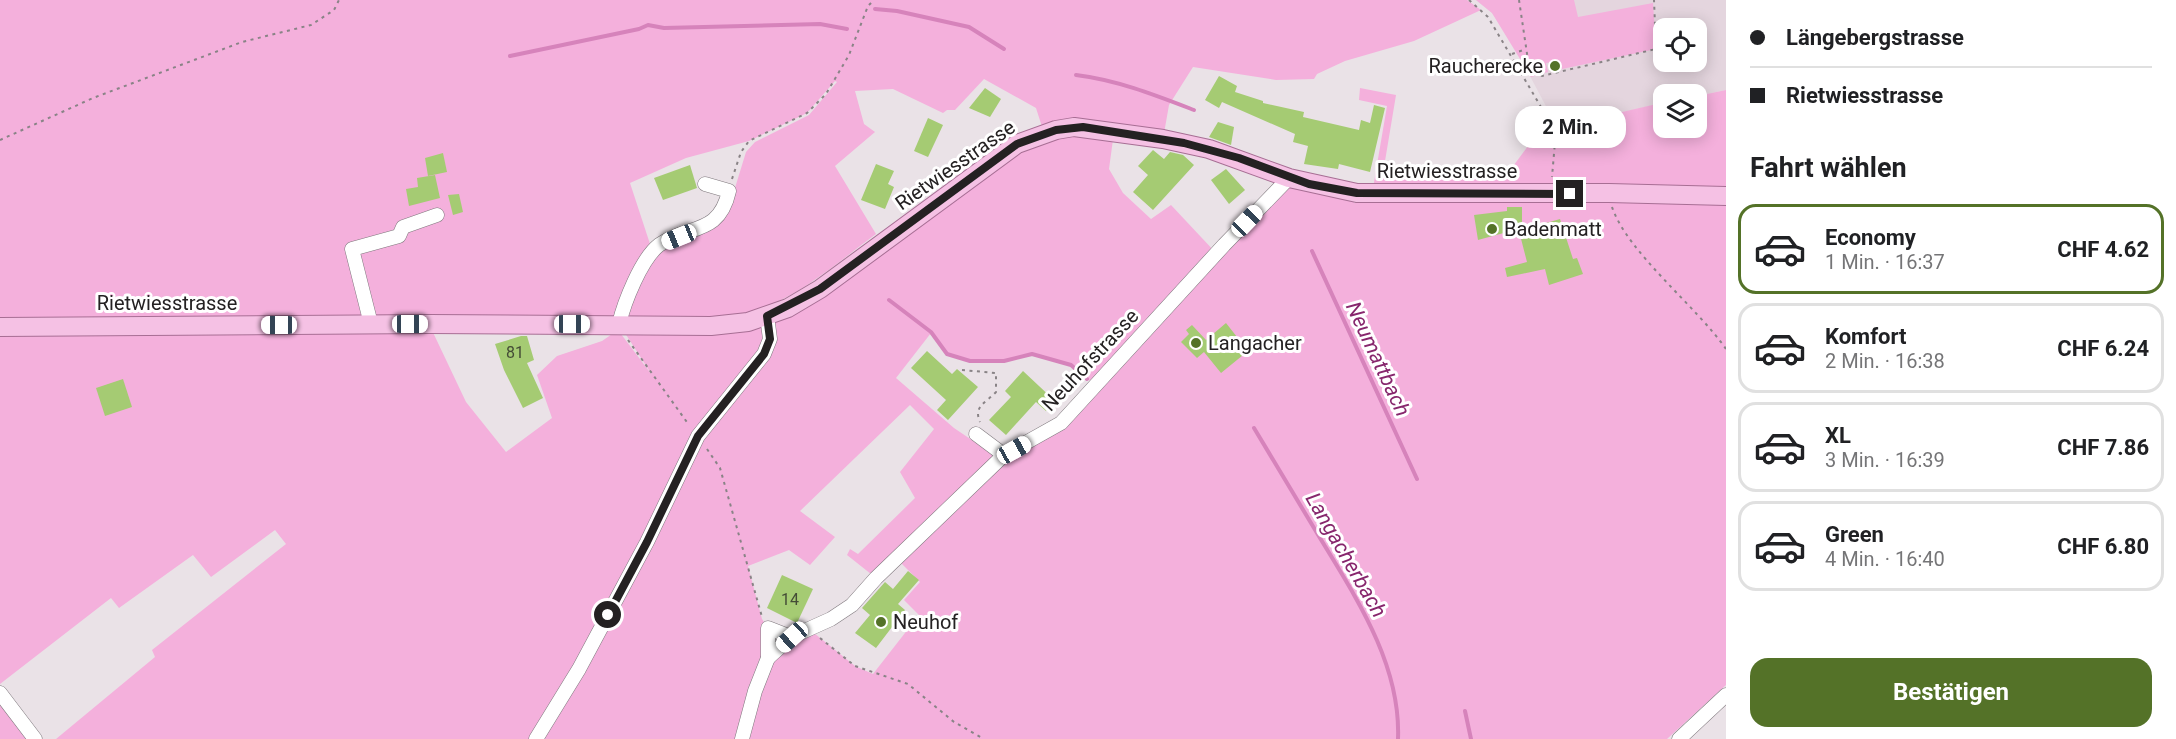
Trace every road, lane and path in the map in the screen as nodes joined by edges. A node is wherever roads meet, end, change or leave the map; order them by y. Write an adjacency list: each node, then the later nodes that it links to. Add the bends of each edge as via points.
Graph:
1 (339, 0): 8 (path, via 334,10 311,25 242,42 93,98)
2 (874, 0): 11 (path, via 826,94 807,113 749,141 741,152)
3 (1469, 0): 7 (path, via 1488,17)
4 (1519, 0): 6 (path)
5 (1654, 0): 6 (path, via 1656,49 1542,76 1529,67)
6 (1526, 49): 7 (path)
7 (1512, 54): 13 (path, via 1553,129)
8 (0, 140)
9 (1289, 178): 13 (main road, Rietwiesstrasse, via 1372,194); 16 (main road, Rietwiesstrasse, via 1239,158 1184,143 1083,127 1056,130 1017,144 820,289); 24 (street, Neuhofstrasse, via 1061,423)
10 (705, 184): 11 (street)
11 (729, 191): 18 (street, via 725,208 713,222 653,251 626,300)
12 (1609, 193): 13 (main road, Rietwiesstrasse); 14 (main road, Rietwiesstrasse); 20 (path, via 1614,214 1638,249)
13 (1551, 194)
14 (1726, 196)
15 (438, 214): 17 (street, via 403,227 399,236 352,249)
16 (767, 316): 18 (main road, Rietwiesstrasse, via 711,326); 23 (street, via 770,339 764,354)
17 (371, 324): 18 (main road, Rietwiesstrasse); 19 (main road, Rietwiesstrasse)
18 (619, 324): 23 (path)
19 (0, 327)
20 (1726, 349)
21 (962, 370): 22 (path, via 996,373 996,392 979,405)
22 (980, 431): 24 (street)
23 (698, 436): 25 (path, via 720,468 762,619); 32 (street, via 579,669)
24 (1004, 456): 26 (street, Neuhofstrasse, via 852,604)
25 (768, 628): 27 (street); 28 (street, Neuhofstrasse)
26 (809, 630): 27 (street, Neuhofstrasse); 34 (path, via 855,666 908,684 954,722)
27 (792, 637): 28 (street, Neuhofstrasse)
28 (768, 658): 33 (street, Neuhofstrasse)
29 (0, 693): 31 (street)
30 (1726, 695): 35 (street)
31 (35, 739)
32 (536, 739)
33 (742, 739)
34 (984, 739)
35 (1679, 739)

